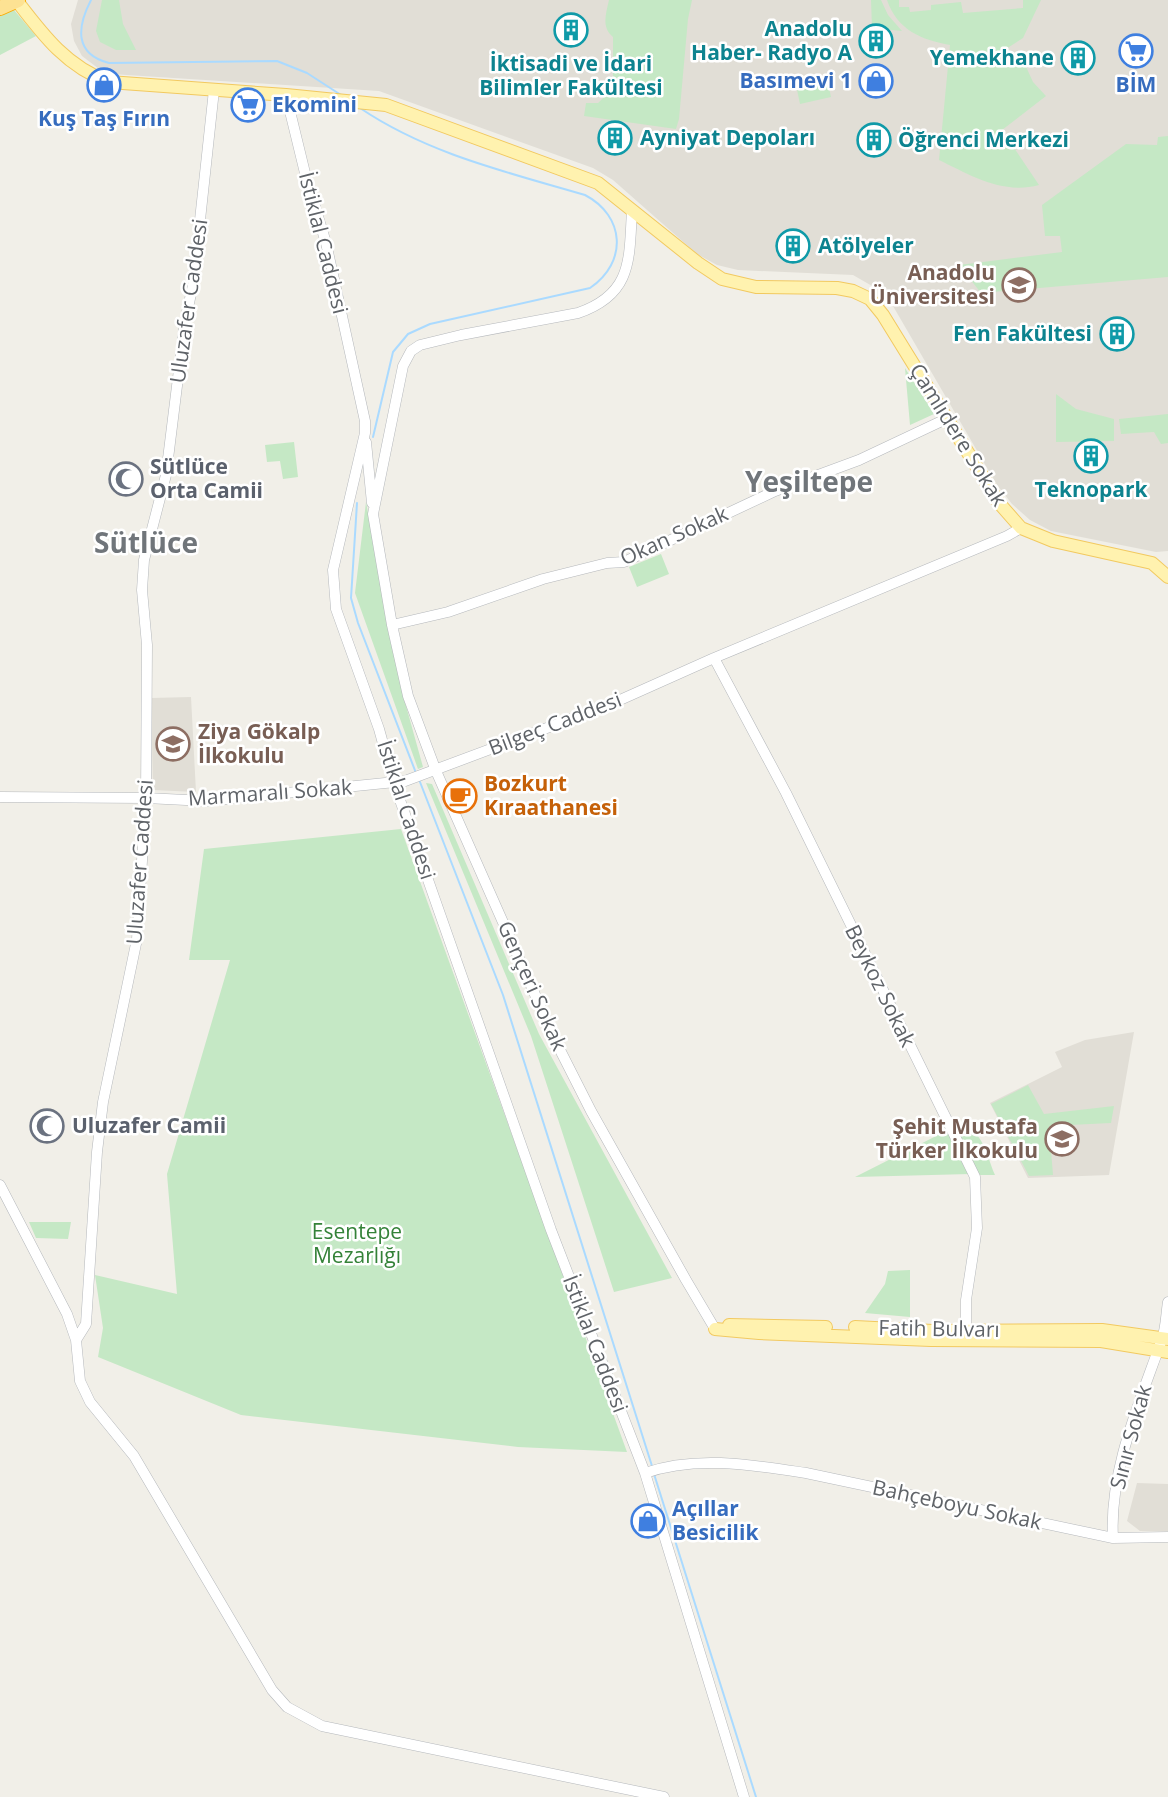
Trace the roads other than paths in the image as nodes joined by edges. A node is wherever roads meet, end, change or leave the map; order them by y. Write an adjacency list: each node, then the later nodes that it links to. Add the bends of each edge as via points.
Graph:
1 (17, 1): 2 (highway); 3 (main road, via 43,35 91,75 109,82)
2 (0, 9)
3 (214, 90): 4 (main road); 17 (street, Uluzafer Caddesi, via 166,475 144,560)
4 (286, 94): 5 (main road, Çamlıdere Sokak, via 381,104 583,176 604,186); 7 (street, İstiklal Caddesi, via 326,243)
5 (632, 210): 6 (main road, Çamlıdere Sokak, via 722,279 756,287 844,289 870,299); 8 (street, via 628,268 610,296 593,308 461,335 411,351 402,366)
6 (946, 419): 9 (main road, Çamlıdere Sokak, via 1003,509); 12 (street, Okan Sokak, via 859,460 765,495 624,562 543,579 448,612)
7 (365, 433): 8 (street, Gençeri Sokak); 15 (street, İstiklal Caddesi, via 332,570 336,609)
8 (373, 514): 12 (street, Gençeri Sokak)
9 (1021, 528): 11 (main road); 13 (street, Bilgeç Caddesi)
10 (1168, 559): 11 (main road)
11 (1162, 570)
12 (392, 625): 14 (street, Gençeri Sokak, via 408,696)
13 (714, 658): 14 (street, Bilgeç Caddesi, via 611,704); 21 (street, Beykoz Sokak, via 786,793 975,1177 977,1228)
14 (436, 771): 15 (street, Bilgeç Caddesi); 20 (street, Gençeri Sokak, via 561,1051)
15 (400, 782): 17 (street, Marmaralı Sokak, via 206,801); 25 (street, İstiklal Caddesi, via 551,1230)
16 (0, 797): 17 (street, Marmaralı Sokak)
17 (146, 797): 23 (street, Uluzafer Caddesi, via 137,939 103,1102 86,1324)
18 (0, 1185): 23 (street, via 56,1290)
19 (1168, 1302): 22 (street, Sınır Sokak)
20 (715, 1329): 21 (main road, Fatih Bulvarı, via 746,1324); 24 (main road, via 931,1340 1101,1341)
21 (966, 1330): 22 (main road, Fatih Bulvarı, via 1102,1330)
22 (1165, 1339): 24 (street, Sınır Sokak)
23 (76, 1340): 28 (street, via 80,1381 90,1402 134,1456 272,1690 287,1707 322,1726)
24 (1162, 1352): 27 (street, Sınır Sokak, via 1134,1418 1120,1471)
25 (647, 1472): 27 (street, Bahçeboyu Sokak, via 678,1464 761,1466); 29 (street, İstiklal Caddesi)
26 (1168, 1536): 27 (street, Bahçeboyu Sokak)
27 (1113, 1538)
28 (664, 1797)
29 (744, 1797)

